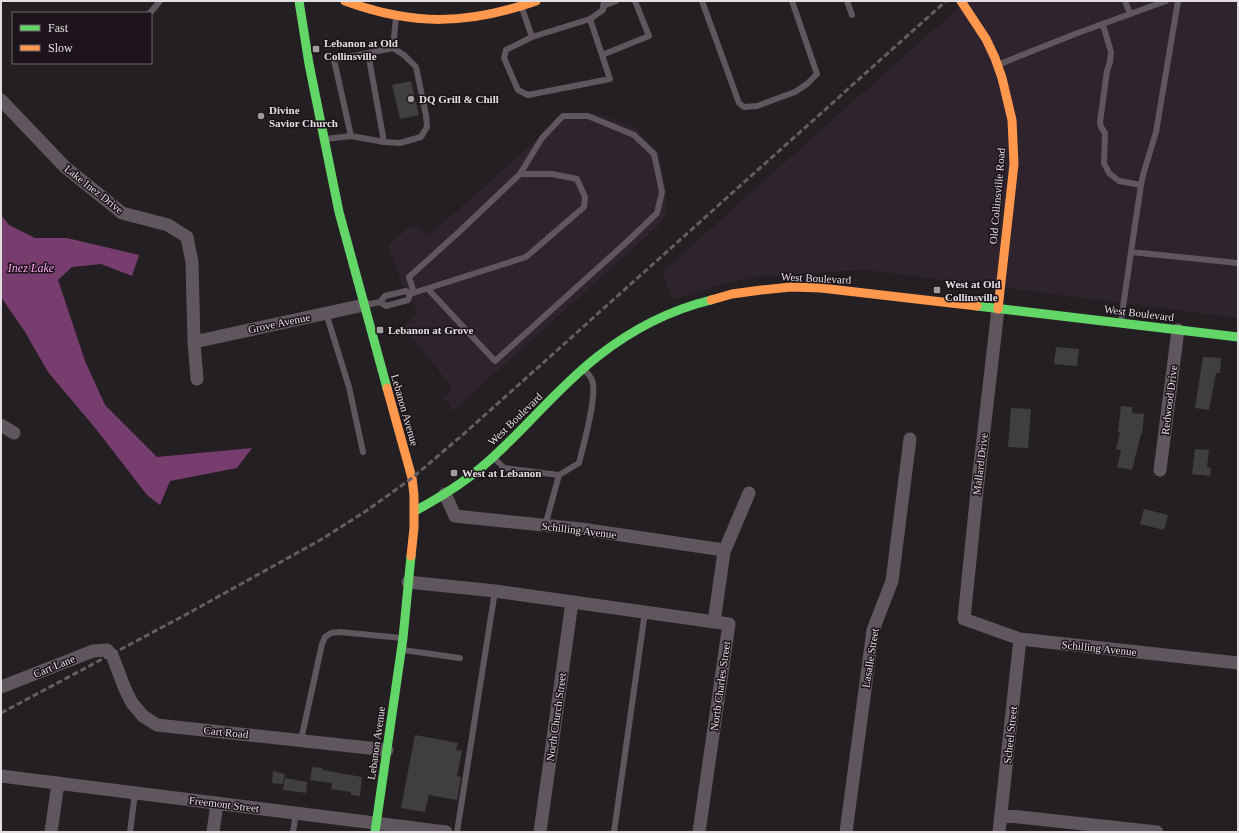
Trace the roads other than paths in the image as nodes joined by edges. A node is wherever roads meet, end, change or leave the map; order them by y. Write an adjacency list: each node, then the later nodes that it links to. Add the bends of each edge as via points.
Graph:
1 (160, 1): 16 (lane)
2 (299, 1): 29 (street, Lebanon Avenue)
3 (345, 1): 19 (street)
4 (536, 1): 15 (street)
5 (616, 1): 14 (lane)
6 (635, 1): 25 (lane, via 649,36)
7 (702, 1): 8 (lane, via 739,103 744,106 757,106 795,92 817,74)
8 (792, 1)
9 (847, 1): 18 (lane)
10 (961, 1): 26 (street, Old Collinsville Road, via 982,32)
11 (1125, 1): 17 (lane)
12 (1166, 1): 17 (lane)
13 (1178, 1): 32 (lane, via 1156,132)
14 (604, 3): 20 (lane, via 603,10)
15 (522, 7): 19 (street, via 472,18 436,20); 22 (lane)
16 (151, 12)
17 (1130, 14): 21 (lane)
18 (852, 15)
19 (396, 16): 23 (lane)
20 (590, 19): 22 (lane); 25 (lane)
21 (1103, 24): 26 (lane); 32 (lane, via 1111,52 1100,122 1105,133 1104,163 1109,173 1119,181)
22 (532, 37): 25 (lane, via 506,50 504,58 518,90 528,95 610,80)
23 (393, 48): 24 (lane); 30 (lane, via 416,67 427,127 421,137 400,143)
24 (368, 53): 28 (lane, via 334,60); 30 (lane)
25 (602, 55)
26 (998, 65): 39 (street, Old Collinsville Road, via 1010,106 1014,144)
27 (1, 100): 44 (street, Lake Inez Drive, via 65,167 122,213 168,225 187,237 192,262)
28 (351, 136): 29 (lane); 30 (lane)
29 (324, 139): 38 (street, Lebanon Avenue)
30 (384, 142)
31 (520, 174): 35 (lane, via 552,174 577,179 585,197 584,207 526,257); 35 (lane, via 542,138 563,116 588,116 634,135 654,154 662,192 657,213 495,361); 36 (lane, via 409,277)
32 (1141, 185): 33 (lane)
33 (1130, 252): 34 (lane); 41 (lane)
34 (1238, 263)
35 (428, 289): 36 (lane)
36 (412, 293): 37 (lane, via 406,291 385,296); 37 (lane, via 408,300 386,306)
37 (380, 302): 38 (lane)
38 (364, 305): 40 (street, Grove Avenue); 56 (street, Lebanon Avenue, via 412,478)
39 (998, 309): 41 (street, West Boulevard); 45 (street, West Boulevard, via 816,288 746,292 704,301 661,318 622,340); 63 (street, Mallard Drive, via 976,491)
40 (326, 313): 44 (street, Grove Avenue); 50 (lane, via 349,387)
41 (1121, 323): 42 (street, West Boulevard)
42 (1178, 330): 43 (street, West Boulevard); 52 (street, Redwood Drive)
43 (1238, 336)
44 (194, 342): 46 (street, Lake Inez Drive)
45 (584, 369): 51 (street, West Boulevard); 53 (lane, via 593,381 594,391 589,424 579,463)
46 (197, 379)
47 (1, 425): 48 (street)
48 (14, 433)
49 (910, 439): 90 (street, Lasalle Street, via 892,581 873,630)
50 (362, 452)
51 (493, 458): 53 (lane, via 504,468); 55 (street, West Boulevard)
52 (1160, 470)
53 (559, 475): 57 (lane)
54 (748, 493): 58 (street)
55 (445, 494): 56 (street, West Boulevard); 57 (street, Schilling Avenue, via 455,516)
56 (415, 511): 59 (street, Lebanon Avenue)
57 (545, 526): 58 (street, Schilling Avenue, via 581,529)
58 (724, 552): 64 (street)
59 (408, 582): 60 (street); 65 (street, Lebanon Avenue)
60 (495, 590): 61 (street); 86 (lane)
61 (572, 602): 62 (street); 87 (street, North Church Street)
62 (645, 612): 64 (street); 88 (lane)
63 (964, 619): 66 (street, Schilling Avenue)
64 (714, 622): 89 (street, North Charles Street, via 729,624)
65 (403, 638): 68 (street, Lebanon Avenue); 72 (lane, via 340,632 325,637)
66 (1020, 639): 70 (street, Schilling Avenue); 79 (street, Scheel Street)
67 (107, 650): 71 (street, Cart Lane, via 93,650); 72 (street, Cart Road, via 112,655 132,703 143,716 157,725)
68 (402, 650): 69 (lane); 73 (street, Lebanon Avenue)
69 (460, 658)
70 (1238, 663)
71 (1, 688)
72 (301, 740): 73 (street, Cart Road)
73 (387, 750): 80 (street, Lebanon Avenue)
74 (1, 776): 75 (street, Freemont Street)
75 (58, 783): 76 (street, Freemont Street); 81 (street)
76 (135, 793): 77 (street, Freemont Street); 82 (lane)
77 (217, 803): 78 (street, Freemont Street); 83 (street)
78 (296, 813): 80 (street, Freemont Street); 84 (lane)
79 (1001, 815): 91 (street, Scheel Street); 92 (street)
80 (375, 827): 85 (street, Freemont Street)
81 (51, 832)
82 (130, 832)
83 (213, 832)
84 (293, 832)
85 (446, 832)
86 (457, 832)
87 (540, 832)
88 (614, 832)
89 (699, 832)
90 (846, 832)
91 (999, 832)
92 (1157, 832)

